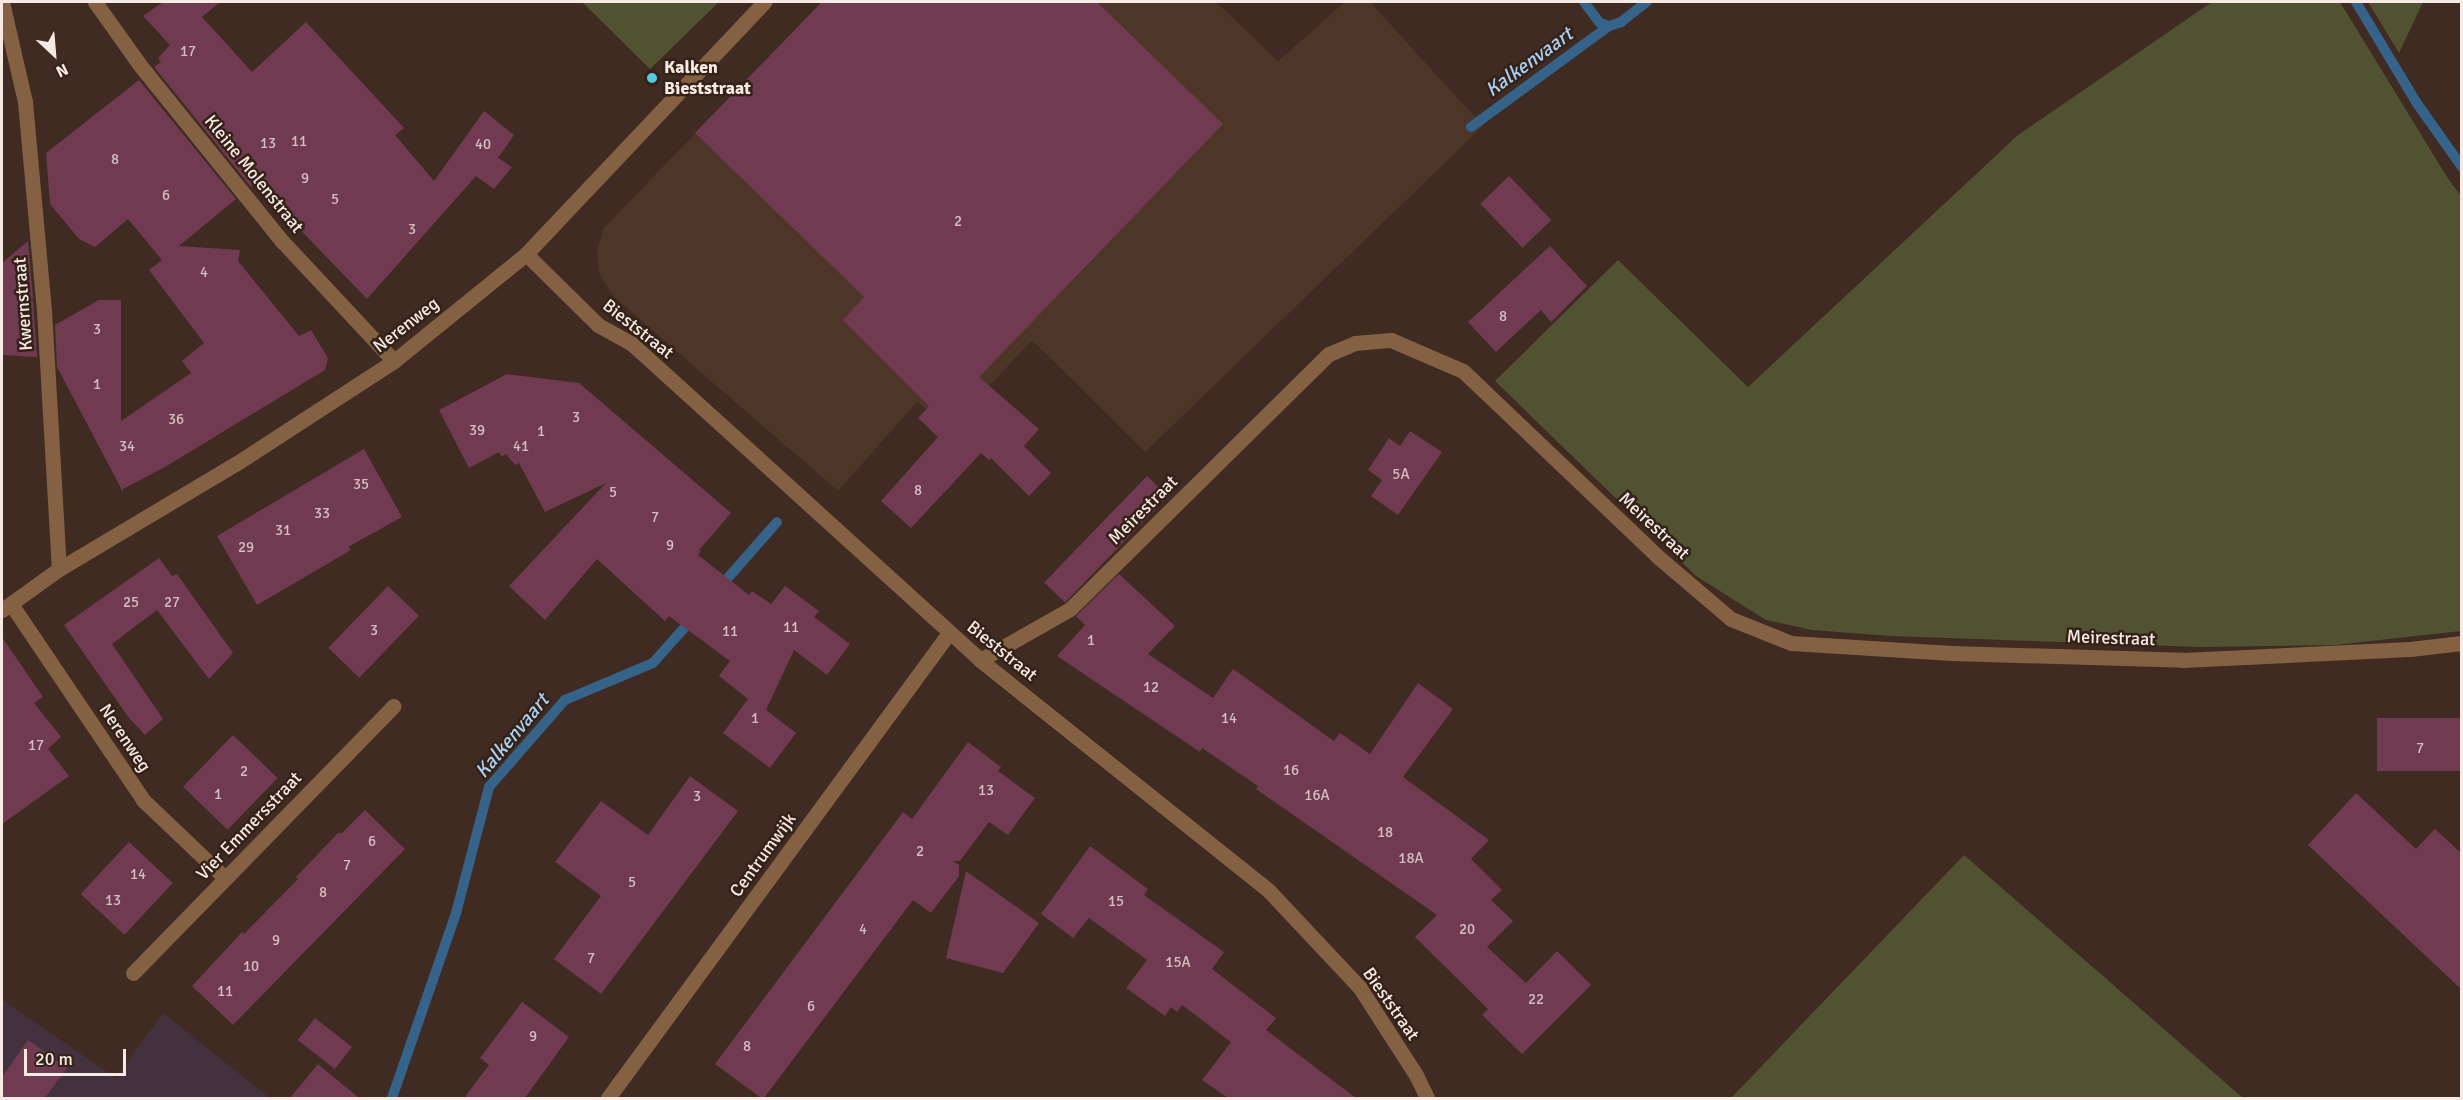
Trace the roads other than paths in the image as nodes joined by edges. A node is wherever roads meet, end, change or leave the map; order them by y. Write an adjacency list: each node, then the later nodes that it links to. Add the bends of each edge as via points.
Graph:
1 (2, 2): 6 (street, Kwernstraat, via 25,102 44,310)
2 (95, 2): 5 (street, Kleine Molenstraat, via 139,64 282,241)
3 (764, 2): 4 (street, Nerenweg)
4 (526, 254): 5 (street, Nerenweg); 8 (street, Bieststraat, via 598,325 632,344)
5 (394, 361): 6 (street, Nerenweg, via 237,463)
6 (59, 569): 7 (street, Nerenweg)
7 (6, 607): 12 (street, Nerenweg, via 143,800)
8 (949, 633): 10 (street, Bieststraat); 14 (street, Centrumwijk)
9 (2462, 643): 10 (street, Meirestraat, via 2183,660 1952,653 1791,643 1731,619 1657,556 1463,371 1391,340 1354,342 1329,354 1070,609)
10 (980, 660): 15 (street, Bieststraat, via 1269,891 1360,988)
11 (394, 706): 12 (street, Vier Emmersstraat)
12 (225, 878): 13 (street, Vier Emmersstraat)
13 (133, 973)
14 (608, 1098)
15 (1427, 1098)

